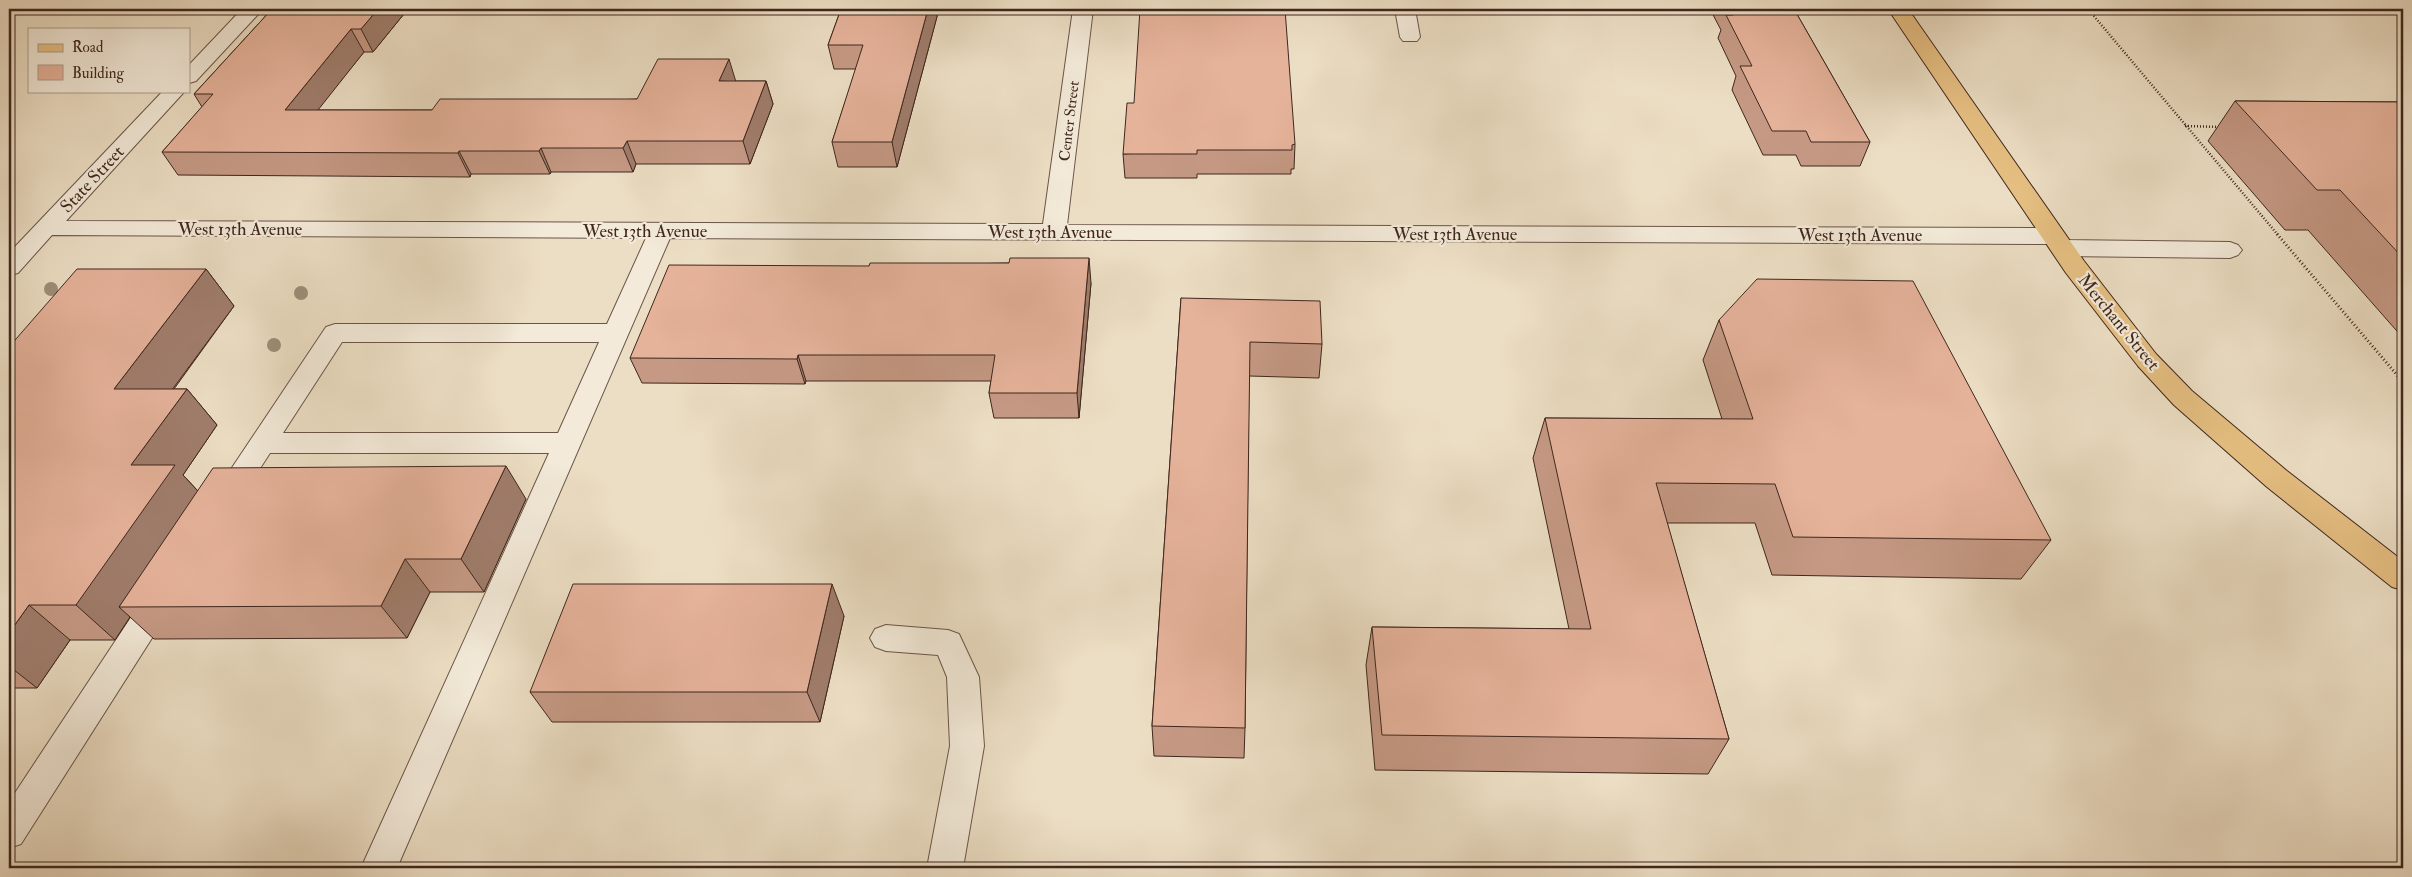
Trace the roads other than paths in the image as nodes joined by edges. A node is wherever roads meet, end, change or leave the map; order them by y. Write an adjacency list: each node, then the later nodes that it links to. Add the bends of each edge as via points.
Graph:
1 (253, 9): 6 (street)
2 (1083, 9): 10 (street, Center Street)
3 (1405, 9): 5 (street)
4 (1898, 9): 11 (main road, Merchant Street)
5 (1410, 37)
6 (190, 76)
7 (174, 92): 8 (street, State Street)
8 (46, 228): 9 (street, West 13th Avenue); 13 (street, State Street)
9 (661, 231): 10 (street, West 13th Avenue); 14 (street)
10 (1054, 232): 11 (street, West 13th Avenue)
11 (2058, 242): 12 (street, West 13th Avenue); 19 (main road, Merchant Street, via 2148,360 2182,398 2277,479)
12 (2230, 250)
13 (9, 267)
14 (616, 333): 15 (street, via 334,333); 16 (street)
15 (262, 443): 16 (street); 17 (street)
16 (569, 443): 22 (street)
17 (208, 526)
18 (176, 576): 21 (street)
19 (2403, 578)
20 (886, 638): 23 (street, via 948,643 963,677 967,746)
21 (9, 832)
22 (379, 868)
23 (945, 868)

